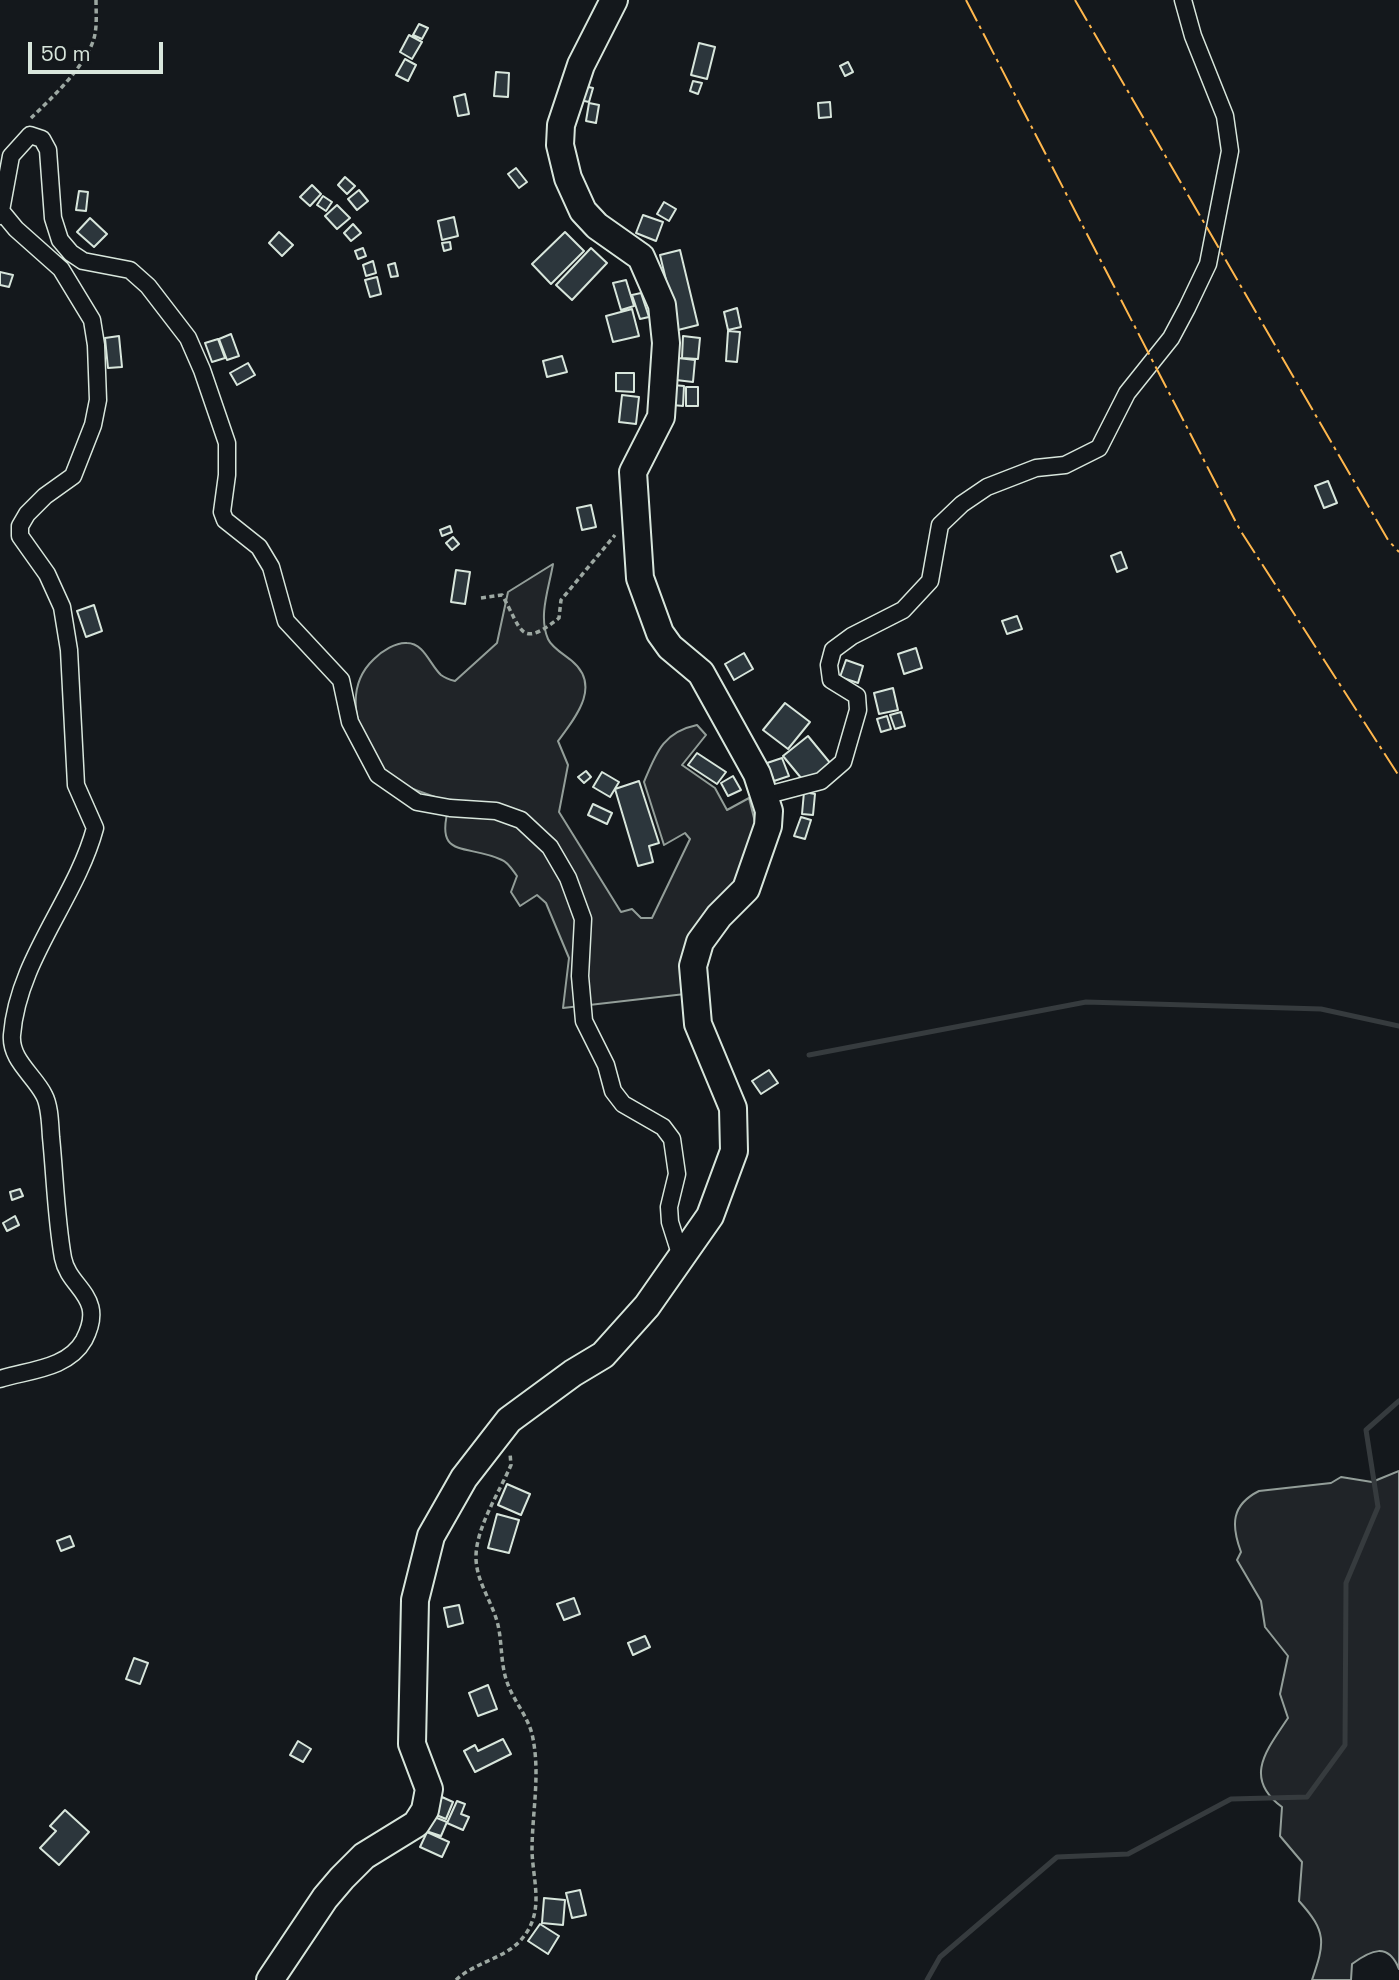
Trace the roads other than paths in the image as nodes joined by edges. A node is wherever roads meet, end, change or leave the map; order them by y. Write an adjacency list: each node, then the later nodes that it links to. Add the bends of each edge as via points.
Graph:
1 (614, 0): 4 (main road, via 581,65 561,124 560,145 583,211 640,257 662,305 666,343 661,417 633,472 640,578 660,634 701,673 740,741)
2 (1183, 0): 4 (street, via 1225,116 1230,151 1208,264 1188,308 1171,338 1127,393 1099,448 1065,465 1036,468 987,487 940,525 930,581 904,610 833,650 831,680 857,696 858,710 843,762 821,780)
3 (1, 214): 5 (street, via 11,156 30,135 42,139 48,150 53,218 65,247 83,261 130,270 188,338 227,443 225,520 259,547 271,567 286,621 341,680 351,722 377,775 416,802 496,811 521,820 550,848 568,878 583,919 580,1004 613,1091 623,1104 673,1139 677,1174 668,1207); 6 (street, via 61,269 92,320 98,400 73,476 45,496 20,526 20,536 47,574 62,607 69,650 76,785 95,828 71,890 42,941 22,993 12,1037 19,1062 45,1096 64,1262 89,1301 91,1319 83,1341 57,1365)
4 (764, 796): 5 (main road, via 768,826 746,889 700,942 693,967 698,1024 729,1093 736,1126 734,1151 710,1216)
5 (682, 1260): 7 (main road, via 603,1355 509,1420 464,1478 431,1536 415,1600 412,1744 429,1789 425,1810 416,1824 364,1856 342,1878)
6 (0, 1379)
7 (270, 1980)

